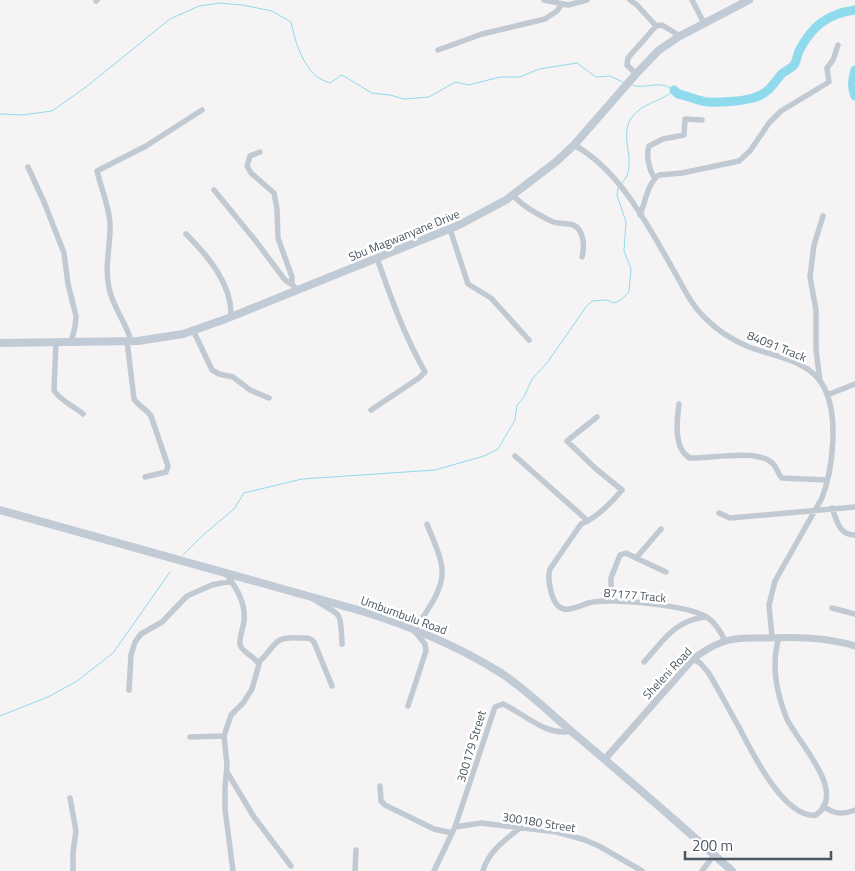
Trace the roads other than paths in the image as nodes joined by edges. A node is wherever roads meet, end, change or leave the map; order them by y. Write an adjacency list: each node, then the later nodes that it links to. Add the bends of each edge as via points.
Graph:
1 (544, 0): 6 (street)
2 (587, 0): 6 (street)
3 (630, 0): 8 (street)
4 (692, 0): 7 (street)
5 (749, 0): 7 (main road, Sbu Magwanyane Drive)
6 (562, 4): 11 (street, via 545,18 482,34)
7 (704, 23): 9 (main road, Sbu Magwanyane Drive)
8 (656, 26): 9 (street, via 665,26); 12 (street, via 628,58 627,65)
9 (680, 36): 12 (main road, Sbu Magwanyane Drive, via 659,50)
10 (838, 45): 18 (street, via 827,68 829,82 781,111 745,157 733,163)
11 (438, 50)
12 (634, 76): 15 (main road, Sbu Magwanyane Drive)
13 (202, 110): 31 (street, via 146,146 97,171 110,223 108,287 112,301 128,328)
14 (702, 120): 18 (street, via 685,119 684,135 649,146 651,174)
15 (574, 145): 20 (main road, Sbu Magwanyane Drive); 21 (street, 84091 Track, via 597,160)
16 (260, 152): 27 (street, via 250,156 247,166 274,193 278,238)
17 (28, 167): 33 (street, via 64,253 76,316)
18 (655, 178): 21 (street)
19 (214, 190): 27 (street, via 284,280)
20 (513, 196): 23 (main road, Sbu Magwanyane Drive); 25 (street, via 554,222 576,227 583,238)
21 (640, 214): 35 (street, 84091 Track, via 692,303 715,327 740,342 806,368)
22 (823, 216): 35 (street, via 814,245 810,276 817,315 816,350)
23 (450, 229): 26 (main road, Sbu Magwanyane Drive); 30 (street, via 468,284 491,298)
24 (186, 234): 28 (street, via 205,253 227,288)
25 (582, 257)
26 (377, 258): 27 (main road, Sbu Magwanyane Drive); 40 (street, via 398,319 425,372)
27 (294, 288): 28 (main road, Sbu Magwanyane Drive)
28 (231, 316): 29 (main road, Sbu Magwanyane Drive)
29 (194, 330): 31 (main road, Sbu Magwanyane Drive); 38 (street, via 212,370 233,377)
30 (529, 340)
31 (129, 341): 33 (main road, Sbu Magwanyane Drive); 44 (street, via 134,399 151,416 168,466 166,472)
32 (56, 342): 33 (main road, Sbu Magwanyane Drive); 34 (main road, Sbu Magwanyane Drive); 41 (street, via 54,390)
33 (71, 342)
34 (0, 343)
35 (820, 381): 37 (street, 84091 Track)
36 (855, 384): 37 (street)
37 (827, 395): 45 (street, 84091 Track, via 833,432)
38 (268, 398)
39 (679, 404): 45 (street, via 680,448 690,458 735,455 765,458 774,464 782,478)
40 (371, 410)
41 (83, 414)
42 (597, 417): 51 (street, via 567,441 622,490)
43 (515, 456): 51 (street)
44 (145, 477)
45 (827, 480): 49 (street, 84091 Track)
46 (855, 507): 47 (street)
47 (832, 508): 49 (street); 54 (street, via 842,530 848,535)
48 (0, 510): 57 (main road, Umbumbulu Road)
49 (816, 510): 50 (street, via 730,518); 65 (street, 84091 Track, via 771,590 769,605)
50 (719, 513)
51 (588, 521): 60 (street, 87177 Track, via 581,524 550,569 549,584 561,608)
52 (427, 524): 64 (street, via 442,571 428,610)
53 (661, 529): 55 (street)
54 (855, 535)
55 (636, 558): 56 (street); 60 (street, via 625,553 619,557 611,578)
56 (666, 572)
57 (226, 574): 58 (street); 59 (main road, Umbumbulu Road)
58 (231, 581): 70 (street, via 243,606 240,645); 73 (street, via 187,596 162,622 141,634 131,655)
59 (309, 596): 64 (main road, Umbumbulu Road); 67 (street, via 338,614)
60 (610, 601): 63 (street, 87177 Track, via 684,610)
61 (832, 608): 62 (street)
62 (855, 614)
63 (708, 618): 66 (street); 71 (street, via 682,623)
64 (413, 628): 74 (street, via 425,644 426,651); 75 (main road, Umbumbulu Road, via 502,674)
65 (776, 637): 66 (street, Sheleni Road); 68 (street, Sheleni Road, via 818,638); 82 (street, 84091 Track, via 776,685 791,728 824,778)
66 (725, 641): 69 (street, Sheleni Road)
67 (342, 644)
68 (855, 646)
69 (693, 659): 78 (street, Sheleni Road); 82 (street, via 708,672 761,768 785,799 809,815 816,815)
70 (259, 662): 72 (street, via 283,638 310,638); 76 (street, via 252,689 231,715)
71 (644, 662)
72 (332, 686)
73 (129, 690)
74 (408, 706)
75 (572, 731): 78 (main road, Umbumbulu Road); 85 (street, 300179 Street, via 552,731 506,704 494,706)
76 (224, 736): 77 (street); 79 (street)
77 (190, 737)
78 (605, 759): 87 (main road, Umbumbulu Road)
79 (227, 772): 88 (street); 90 (street, via 225,809)
80 (380, 786): 85 (street, via 385,806 434,829)
81 (70, 798): 89 (street, via 76,831)
82 (823, 806): 83 (street, via 840,814)
83 (855, 810)
84 (520, 828): 85 (street, 300180 Street, via 481,823); 93 (street, via 493,852); 94 (street, 300180 Street, via 557,832 585,840)
85 (453, 830): 92 (street, 300179 Street)
86 (356, 850): 91 (street)
87 (714, 855): 95 (street); 96 (main road, Umbumbulu Road)
88 (290, 866)
89 (73, 871)
90 (233, 871)
91 (355, 871)
92 (434, 871)
93 (483, 871)
94 (642, 871)
95 (702, 871)
96 (732, 871)

